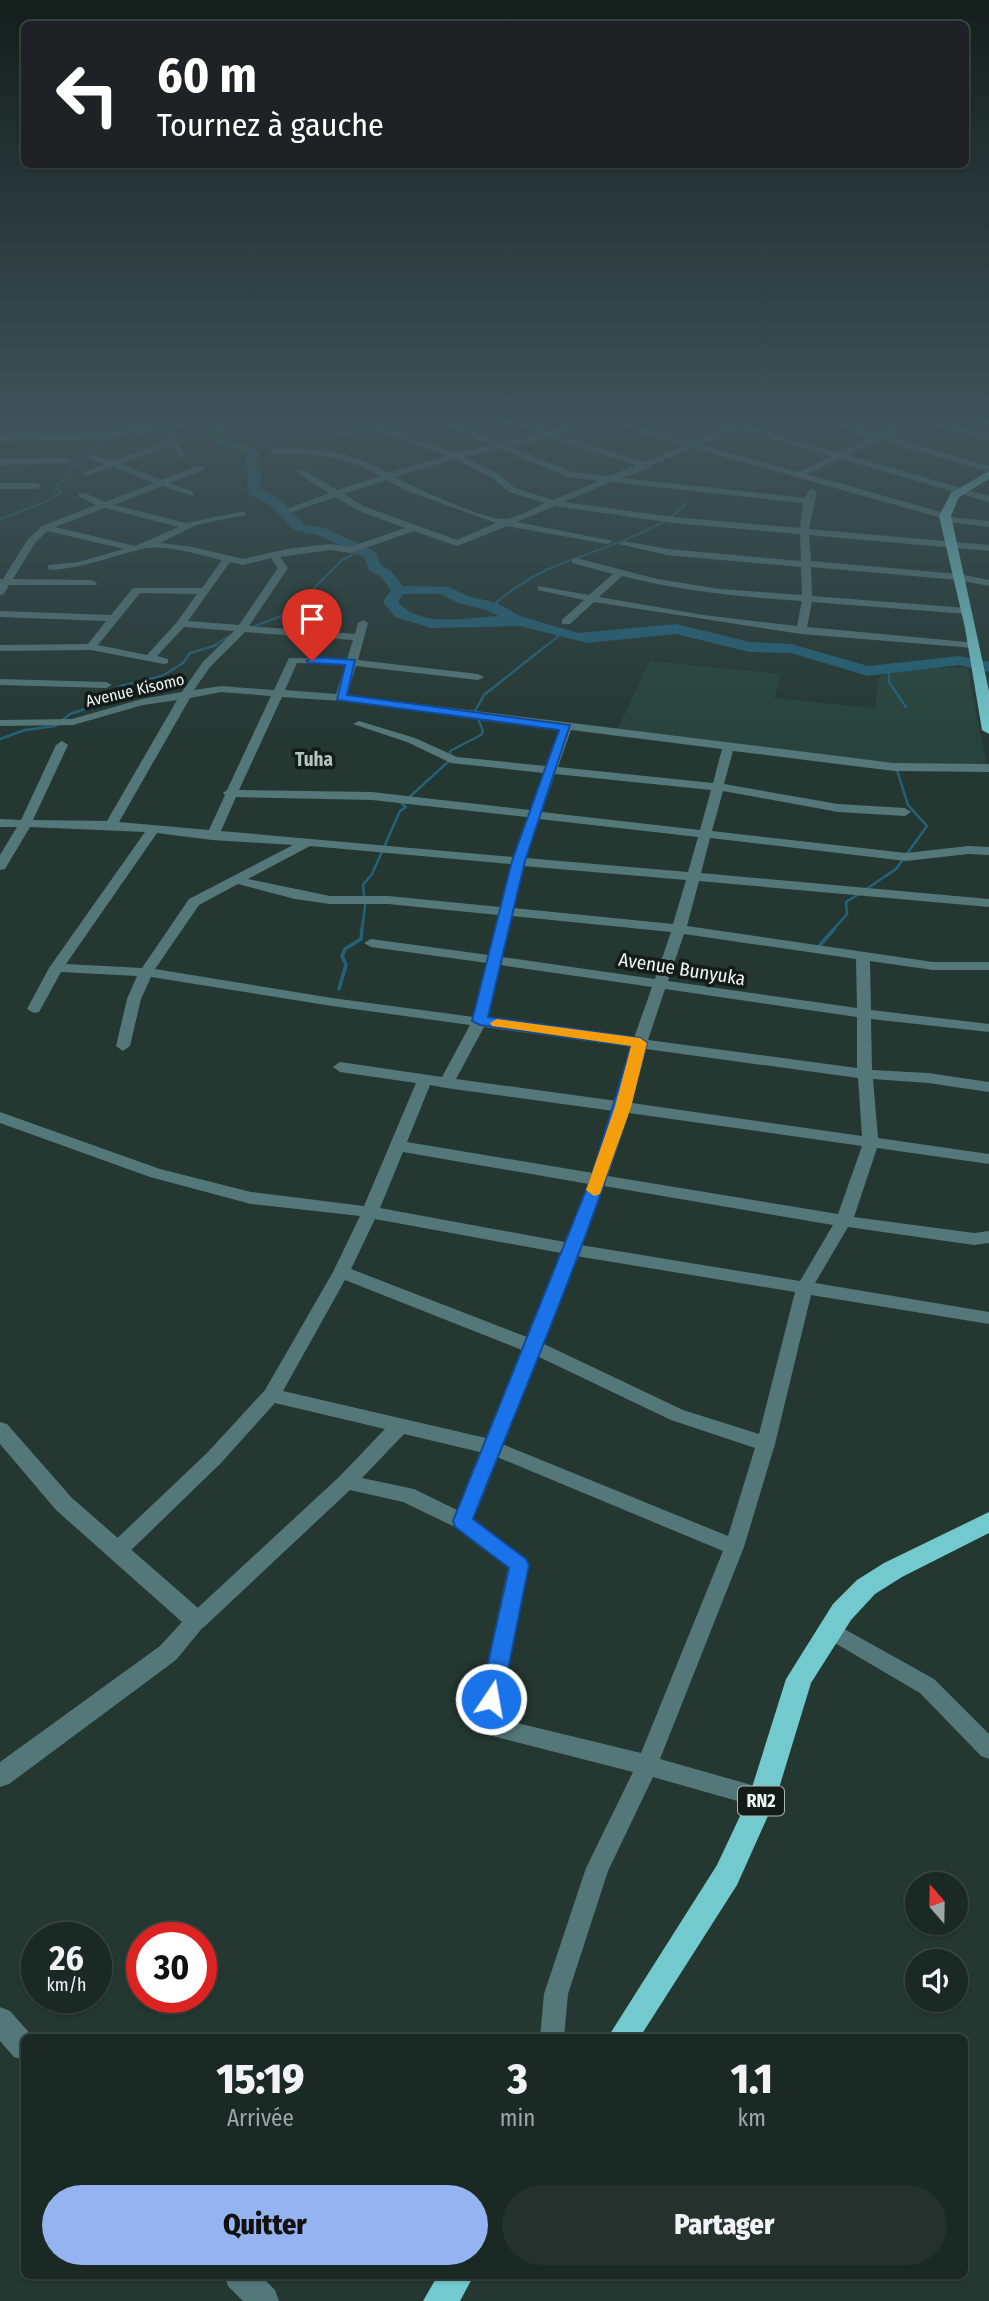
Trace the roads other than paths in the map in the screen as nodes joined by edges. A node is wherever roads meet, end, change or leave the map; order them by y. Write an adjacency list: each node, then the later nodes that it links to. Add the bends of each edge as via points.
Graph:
1 (45, 528): 25 (street)
2 (47, 528): 17 (street)
3 (182, 528): 15 (street)
4 (412, 528): 18 (street, via 355,548)
5 (420, 528): 6 (street, via 457,543)
6 (495, 528)
7 (533, 528): 12 (street)
8 (767, 528): 11 (street)
9 (805, 528): 11 (street)
10 (947, 528): 14 (highway)
11 (805, 532): 14 (street); 21 (street)
12 (608, 541)
13 (624, 544): 21 (street)
14 (950, 544): 16 (street); 24 (highway)
15 (149, 545): 17 (street); 19 (street)
16 (989, 548)
17 (136, 549): 22 (street, via 79,565)
18 (274, 555): 19 (street, via 243,562); 39 (street, via 283,568)
19 (228, 558): 29 (street)
20 (576, 561): 23 (street)
21 (807, 565): 24 (street); 32 (street)
22 (52, 567)
23 (621, 572): 31 (street); 32 (street, via 720,592)
24 (958, 578): 27 (street); 33 (highway)
25 (3, 582): 26 (street); 30 (street)
26 (92, 583)
27 (989, 583)
28 (542, 588): 31 (street)
29 (206, 591): 35 (street, via 137,590); 38 (street)
30 (0, 592)
31 (589, 600): 36 (street); 40 (street)
32 (807, 600): 33 (street); 40 (street)
33 (967, 611): 44 (highway)
34 (0, 614): 35 (street)
35 (112, 618): 42 (street)
36 (566, 622)
37 (363, 623): 41 (street)
38 (181, 624): 39 (street); 45 (street)
39 (240, 631): 41 (street); 52 (street, via 206,665)
40 (801, 631): 44 (street)
41 (358, 637): 47 (street)
42 (91, 647): 43 (street); 45 (street)
43 (0, 648)
44 (975, 657): 57 (highway)
45 (149, 659): 46 (street)
46 (164, 661)
47 (351, 662): 48 (street); 51 (street, via 293,660); 53 (street)
48 (478, 677)
49 (0, 682): 50 (street)
50 (106, 685)
51 (277, 692): 52 (street, Avenue Kisomo, via 222,689); 53 (street, Avenue Kisomo); 63 (street)
52 (186, 694): 54 (street, Avenue Kisomo, via 73,722); 67 (street)
53 (341, 698): 56 (street, Avenue Kisomo)
54 (0, 723)
55 (359, 724): 61 (street, via 411,740 450,759)
56 (566, 727): 59 (street, Avenue Kisomo); 61 (street)
57 (989, 730)
58 (62, 746): 68 (street)
59 (728, 749): 60 (street, Avenue Kisomo, via 894,767); 62 (street)
60 (989, 768)
61 (549, 769): 62 (street); 65 (street)
62 (718, 787): 64 (street, via 838,808); 70 (street)
63 (229, 793): 65 (street, via 372,796); 71 (street)
64 (905, 812)
65 (533, 817): 70 (street); 74 (street)
66 (0, 823): 68 (street)
67 (111, 825): 68 (street); 69 (street)
68 (24, 826): 75 (street)
69 (153, 830): 71 (street); 85 (street)
70 (706, 833): 73 (street, via 904,856); 76 (street)
71 (212, 836): 72 (street)
72 (306, 844): 74 (street); 77 (street)
73 (989, 851)
74 (519, 861): 76 (street); 79 (street)
75 (0, 866)
76 (694, 877): 78 (street); 80 (street)
77 (240, 881): 79 (street, via 307,900 388,900); 86 (street, via 194,902)
78 (989, 903)
79 (507, 912): 80 (street); 83 (street)
80 (679, 929): 82 (street); 87 (street)
81 (370, 943): 83 (street, Avenue Bunyuka)
82 (863, 958): 84 (street, via 933,966); 89 (street)
83 (496, 959): 87 (street, Avenue Bunyuka); 90 (street)
84 (989, 966)
85 (56, 968): 86 (street); 88 (street)
86 (146, 972): 90 (street); 93 (street)
87 (659, 985): 89 (street, Avenue Bunyuka); 92 (street)
88 (34, 1009)
89 (864, 1016): 91 (street, Avenue Bunyuka); 95 (street)
90 (480, 1021): 92 (street); 97 (street)
91 (989, 1028)
92 (640, 1043): 95 (street); 99 (street)
93 (123, 1046)
94 (340, 1067): 96 (street)
95 (865, 1074): 98 (street); 101 (street)
96 (424, 1081): 97 (street); 102 (street)
97 (446, 1083): 99 (street)
98 (989, 1087)
99 (623, 1107): 101 (street); 104 (street)
100 (0, 1117): 105 (street, via 156,1173 251,1198)
101 (871, 1144): 103 (street); 106 (street)
102 (397, 1146): 104 (street); 105 (street)
103 (989, 1159)
104 (599, 1178): 106 (street); 108 (street)
105 (370, 1212): 108 (street); 109 (street)
106 (844, 1221): 107 (street, via 974,1239); 110 (street)
107 (989, 1237)
108 (571, 1249): 110 (street); 112 (street)
109 (341, 1272): 112 (street); 113 (street)
110 (805, 1286): 111 (street); 116 (street)
111 (989, 1318)
112 (533, 1347): 116 (street, via 677,1415); 117 (street)
113 (271, 1395): 114 (street); 122 (street, via 214,1458)
114 (401, 1424): 117 (street); 118 (street)
115 (0, 1430): 122 (street, via 64,1504)
116 (765, 1444): 121 (street)
117 (491, 1447): 119 (street); 121 (street)
118 (346, 1482): 119 (street, via 407,1494); 123 (street)
119 (462, 1521): 126 (street, via 519,1565 485,1725)
120 (989, 1522): 124 (highway, RN2, via 866,1587)
121 (734, 1546): 126 (street)
122 (117, 1551): 123 (street)
123 (197, 1620): 127 (street, via 168,1653)
124 (830, 1630): 125 (street, via 927,1686); 128 (highway, RN2, via 799,1679)
125 (989, 1749)
126 (648, 1765): 128 (street); 130 (street, via 597,1868 556,1994)
127 (0, 1776)
128 (762, 1798): 131 (highway, RN2, via 727,1875)
129 (0, 2021): 132 (street)
130 (552, 2034)
131 (625, 2034)
132 (21, 2044)
133 (243, 2279): 135 (street)
134 (455, 2279): 136 (highway)
135 (264, 2301)
136 (440, 2301)

